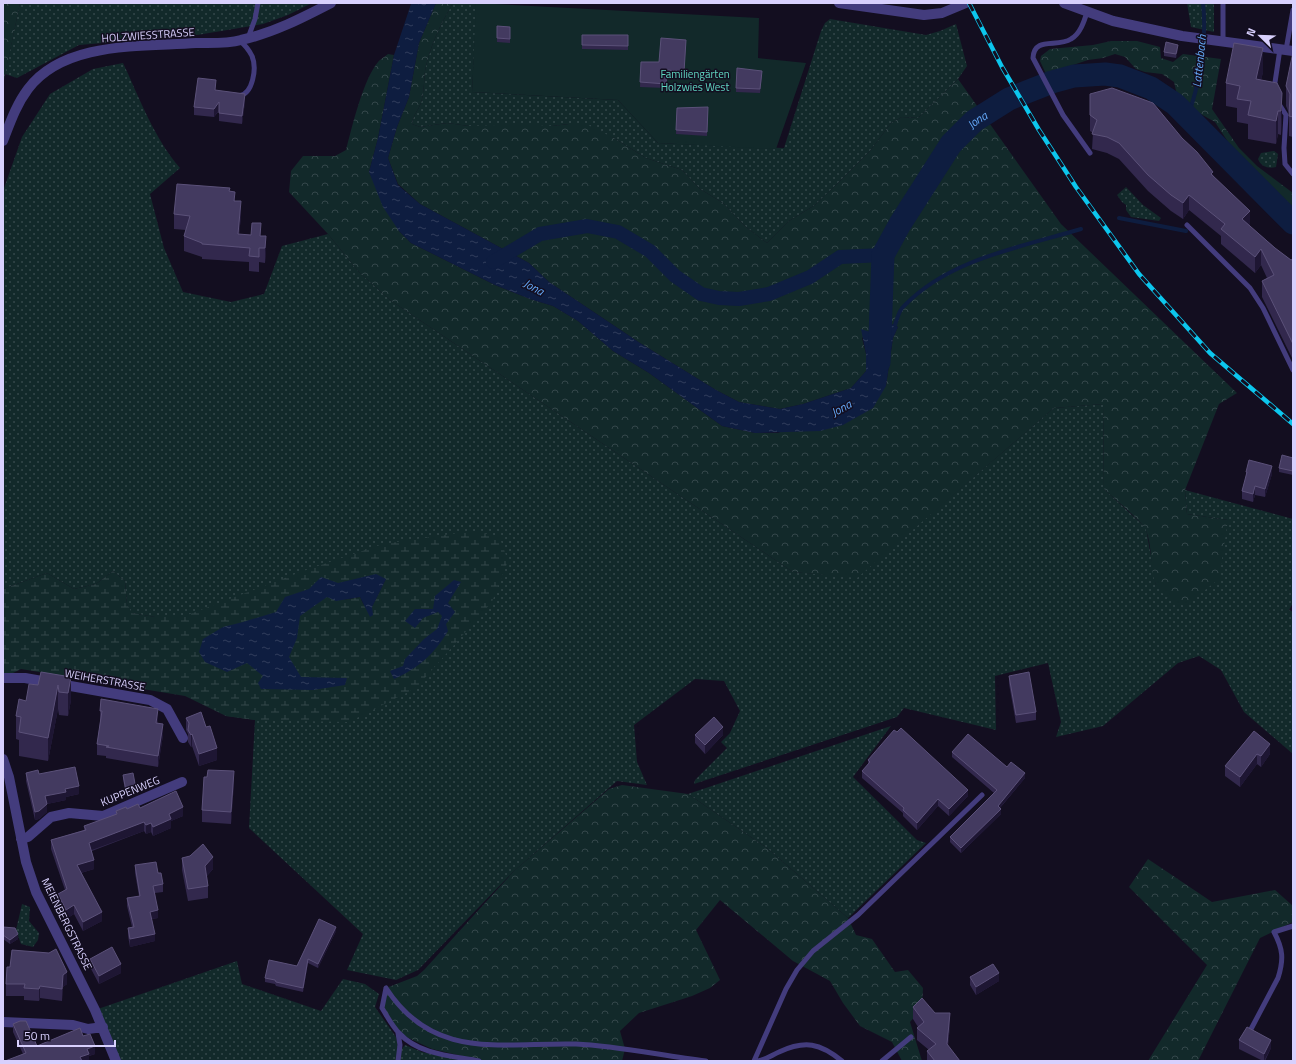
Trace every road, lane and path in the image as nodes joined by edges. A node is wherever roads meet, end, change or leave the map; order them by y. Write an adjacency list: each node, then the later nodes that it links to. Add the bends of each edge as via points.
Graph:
1 (258, 3): 9 (lane, via 255,19)
2 (331, 3): 9 (street, HOLZWIESSTRASSE, via 296,21)
3 (839, 3): 4 (street, via 924,15 942,13)
4 (966, 3)
5 (1064, 3): 8 (street)
6 (1223, 3): 10 (lane)
7 (1293, 10): 11 (lane)
8 (1088, 12): 10 (street, via 1113,21); 14 (lane, via 1078,33 1070,40 1041,44 1035,48 1034,62 1059,108)
9 (244, 39): 12 (lane, via 253,58 253,73 250,89 245,95); 13 (street, HOLZWIESSTRASSE, via 121,48 91,52 68,59 48,70 29,88 17,105)
10 (1222, 42): 11 (street)
11 (1287, 50): 15 (lane, via 1273,91 1286,115 1285,164)
12 (234, 96)
13 (3, 141)
14 (1090, 153)
15 (1293, 174)
16 (1187, 225): 17 (lane, via 1250,288 1263,308)
17 (1293, 370)
18 (3, 678): 19 (street, WEIHERSTRASSE, via 25,678 150,700 167,708)
19 (183, 738)
20 (3, 759): 23 (street, MEIENBERGSTRASSE)
21 (182, 782): 23 (street, KUPPENWEG, via 103,816 68,813 51,817 28,837)
22 (982, 794): 34 (lane, via 858,915 805,960 786,990)
23 (21, 839): 26 (street, MEIENBERGSTRASSE, via 36,892)
24 (1293, 926): 27 (lane, via 1274,932 1282,948 1281,968)
25 (3, 1022): 26 (street, via 73,1025 88,1029)
26 (103, 1027): 30 (street, MEIENBERGSTRASSE)
27 (1250, 1031)
28 (398, 1033): 31 (lane); 32 (lane, via 418,1048); 33 (lane, via 382,1008 386,988 418,1023 442,1036 471,1044 576,1044)
29 (911, 1037): 37 (lane)
30 (116, 1061)
31 (398, 1061)
32 (479, 1061)
33 (706, 1061)
34 (754, 1061)
35 (758, 1061): 36 (lane, via 795,1045 811,1045 829,1050)
36 (842, 1061)
37 (882, 1061)

